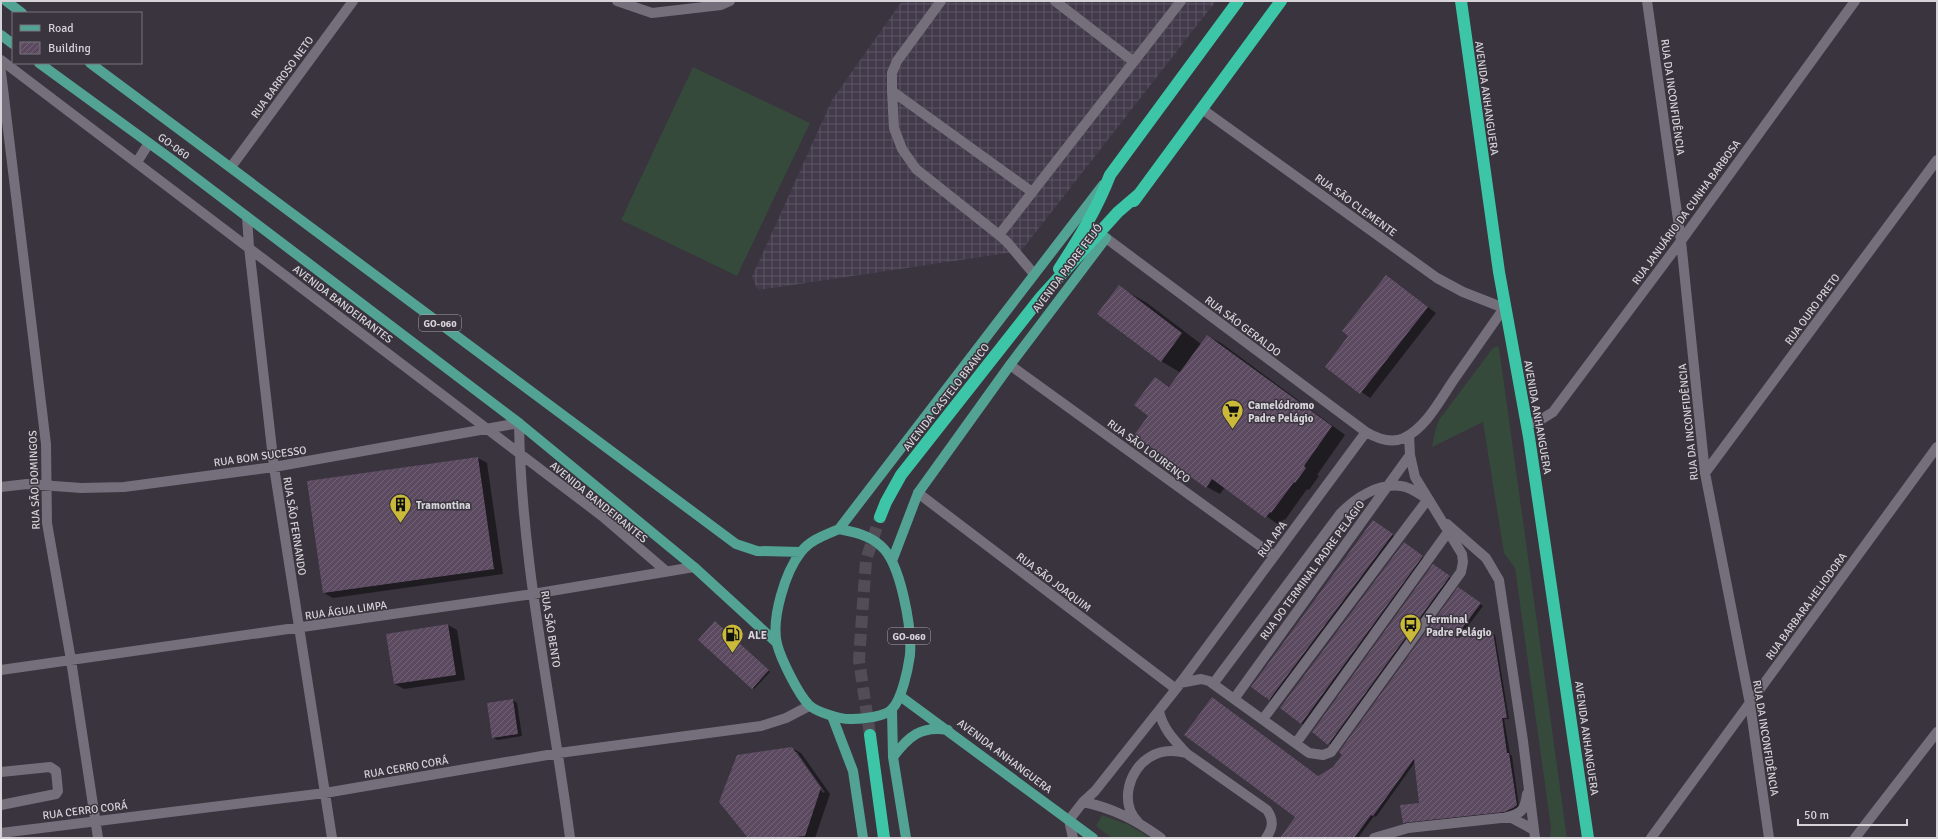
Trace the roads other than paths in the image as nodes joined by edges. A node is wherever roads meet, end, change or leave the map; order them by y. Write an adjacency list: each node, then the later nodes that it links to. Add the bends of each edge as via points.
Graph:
1 (6, 1): 13 (main road)
2 (617, 1): 3 (street, via 652,13 721,6)
3 (730, 1)
4 (941, 1): 21 (street, via 897,61 892,74)
5 (1055, 1): 17 (street)
6 (1181, 1): 17 (street)
7 (1238, 1): 27 (highway, AVENIDA PADRE FEIJÓ)
8 (1281, 1): 22 (highway, AVENIDA PADRE FEIJÓ)
9 (1461, 1): 37 (highway, AVENIDA ANHANGUERA)
10 (1647, 1): 33 (street, RUA DA INCONFIDÊNCIA)
11 (1855, 1): 33 (street, RUA JANUÁRIO DA CUNHA BARBOSA)
12 (349, 2): 26 (street, RUA BARROSO NETO)
13 (21, 12)
14 (1, 35): 15 (main road)
15 (12, 43)
16 (1, 60): 25 (street, AVENIDA BANDEIRANTES)
17 (1134, 62): 28 (street)
18 (40, 64): 23 (main road, GO-060 / GO-060)
19 (91, 64): 26 (main road, GO-060 / GO-060)
20 (1, 72): 49 (street, RUA SÃO DOMINGOS, via 46,444)
21 (892, 91): 28 (street); 31 (street, via 894,128 902,149 916,169)
22 (1202, 109): 29 (highway, AVENIDA PADRE FEIJÓ); 37 (street, RUA SÃO CLEMENTE, via 1437,278)
23 (149, 143): 25 (street); 30 (main road, GO-060 / GO-060)
24 (1937, 160): 48 (street, RUA OURO PRETO)
25 (137, 162): 34 (street, AVENIDA BANDEIRANTES)
26 (231, 167): 58 (main road, GO-060 / GO-060, via 736,544 757,551)
27 (1110, 175): 35 (main road, AVENIDA PADRE FEIJÓ); 36 (highway, AVENIDA CASTELO BRANCO, via 1090,221)
28 (1032, 192): 31 (street)
29 (1139, 194): 32 (highway, AVENIDA PADRE FEIJÓ); 36 (highway, AVENIDA CASTELO BRANCO, via 1118,212)
30 (247, 217): 34 (street, RUA SÃO FERNANDO); 39 (main road, GO-060 / GO-060)
31 (999, 235): 35 (street)
32 (1106, 238): 38 (main road, AVENIDA PADRE FEIJÓ); 42 (street, RUA SÃO GERALDO)
33 (1681, 241): 40 (street, RUA JANUÁRIO DA CUNHA BARBOSA, via 1553,412); 48 (street, RUA DA INCONFIDÊNCIA)
34 (249, 247): 41 (street, AVENIDA BANDEIRANTES); 47 (street, RUA SÃO FERNANDO)
35 (1034, 274): 56 (main road, AVENIDA PADRE FEIJÓ)
36 (1041, 297): 54 (highway, AVENIDA CASTELO BRANCO, via 901,475)
37 (1504, 308): 40 (highway, AVENIDA ANHANGUERA); 43 (street, via 1427,418)
38 (1010, 365): 52 (main road, AVENIDA PADRE FEIJÓ); 59 (street, RUA SÃO LOURENÇO)
39 (519, 423): 41 (street, RUA BOM SUCESSO); 45 (street, RUA SÃO BENTO); 61 (main road, GO-060 / GO-060)
40 (1527, 425): 107 (highway, AVENIDA ANHANGUERA)
41 (487, 429): 45 (street, AVENIDA BANDEIRANTES); 47 (street, RUA BOM SUCESSO)
42 (1366, 432): 43 (street, via 1386,440); 59 (street, RUA APA)
43 (1409, 435): 46 (street)
44 (1937, 447): 72 (street, RUA BARBARA HELIODORA)
45 (520, 454): 62 (street, AVENIDA BANDEIRANTES, via 602,516); 63 (street, RUA SÃO BENTO)
46 (1410, 455): 51 (street, RUA DO TERMINAL PADRE PELÁGIO); 53 (street, via 1415,477)
47 (274, 467): 49 (street, RUA BOM SUCESSO, via 124,487); 64 (street, RUA SÃO FERNANDO)
48 (1705, 474): 72 (street, RUA DA INCONFIDÊNCIA)
49 (47, 486): 50 (street, RUA BOM SUCESSO, via 27,484); 66 (street, RUA SÃO DOMINGOS, via 46,523)
50 (1, 487)
51 (1387, 487): 53 (street, via 1401,486); 68 (street, via 1372,491 1340,514); 71 (street, RUA DO TERMINAL PADRE PELÁGIO)
52 (918, 493): 60 (main road, AVENIDA PADRE FEIJÓ); 69 (street, RUA SÃO JOAQUIM)
53 (1428, 499): 55 (street); 77 (street)
54 (880, 517)
55 (1440, 518): 57 (street); 86 (street, via 1486,558 1499,580)
56 (839, 529): 58 (main road, via 818,538); 60 (main road, GO-060, via 861,534 881,546)
57 (1448, 532): 81 (street); 81 (street, via 1462,554 1463,562 1458,579 1331,752 1316,755)
58 (801, 552): 65 (main road, via 787,576 780,598 776,621)
59 (1274, 556): 69 (street, RUA APA)
60 (892, 561): 70 (main road, GO-060, via 902,590 909,636 910,655)
61 (694, 566): 62 (street, RUA ÁGUA LIMPA); 65 (main road, GO-060 / GO-060)
62 (666, 571): 63 (street, RUA ÁGUA LIMPA)
63 (533, 594): 64 (street, RUA ÁGUA LIMPA); 83 (street, RUA SÃO BENTO)
64 (298, 629): 66 (street, RUA ÁGUA LIMPA); 87 (street, RUA SÃO FERNANDO)
65 (777, 643): 73 (main road, GO-060, via 790,675)
66 (71, 660): 67 (street, RUA ÁGUA LIMPA); 92 (street, RUA SÃO DOMINGOS)
67 (1, 670)
68 (1213, 684): 69 (street, via 1201,679); 71 (street)
69 (1178, 686): 75 (street, RUA APA)
70 (900, 696): 74 (main road, GO-060); 78 (main road, AVENIDA ANHANGUERA)
71 (1234, 698): 77 (street)
72 (1750, 704): 108 (street, RUA BARBARA HELIODORA); 109 (street, RUA DA INCONFIDÊNCIA)
73 (809, 706): 76 (main road); 83 (street, RUA CERRO CORÁ, via 786,718 761,726)
74 (892, 710): 76 (main road, via 850,720); 84 (main road)
75 (1159, 711): 82 (street, via 1161,721 1170,735); 88 (street, RUA APA, via 1095,791)
76 (832, 716): 99 (main road, via 853,771)
77 (1263, 719): 81 (street)
78 (951, 731): 84 (main road, via 938,728 925,730 905,742); 91 (main road, AVENIDA ANHANGUERA)
79 (1937, 732): 110 (street)
80 (870, 735): 100 (highway)
81 (1296, 743)
82 (1186, 752): 93 (street, via 1162,752 1150,756 1140,764 1132,777 1128,797 1130,808); 105 (street, via 1267,810 1273,825)
83 (559, 753): 87 (street, RUA CERRO CORÁ); 98 (street, RUA SÃO BENTO)
84 (893, 757): 101 (main road)
85 (1, 772): 89 (street, via 50,767 56,771 58,791 56,794)
86 (1528, 786): 90 (street, via 1522,810 1517,815); 95 (street)
87 (325, 793): 92 (street, RUA CERRO CORÁ); 97 (street, RUA SÃO FERNANDO)
88 (1083, 802): 91 (street, RUA APA); 93 (street, via 1105,807)
89 (1, 805)
90 (1501, 818): 95 (street, via 1512,818); 106 (street, via 1408,828)
91 (1069, 820): 102 (street); 103 (main road, AVENIDA ANHANGUERA)
92 (95, 821): 94 (street, RUA CERRO CORÁ); 96 (street, RUA SÃO DOMINGOS)
93 (1138, 822): 104 (street)
94 (1, 833)
95 (1534, 834)
96 (98, 838)
97 (332, 838)
98 (570, 838)
99 (863, 838)
100 (884, 838)
101 (906, 838)
102 (1073, 838)
103 (1094, 838)
104 (1161, 838)
105 (1266, 838)
106 (1374, 838)
107 (1588, 838)
108 (1652, 838)
109 (1769, 838)
110 (1855, 838)

